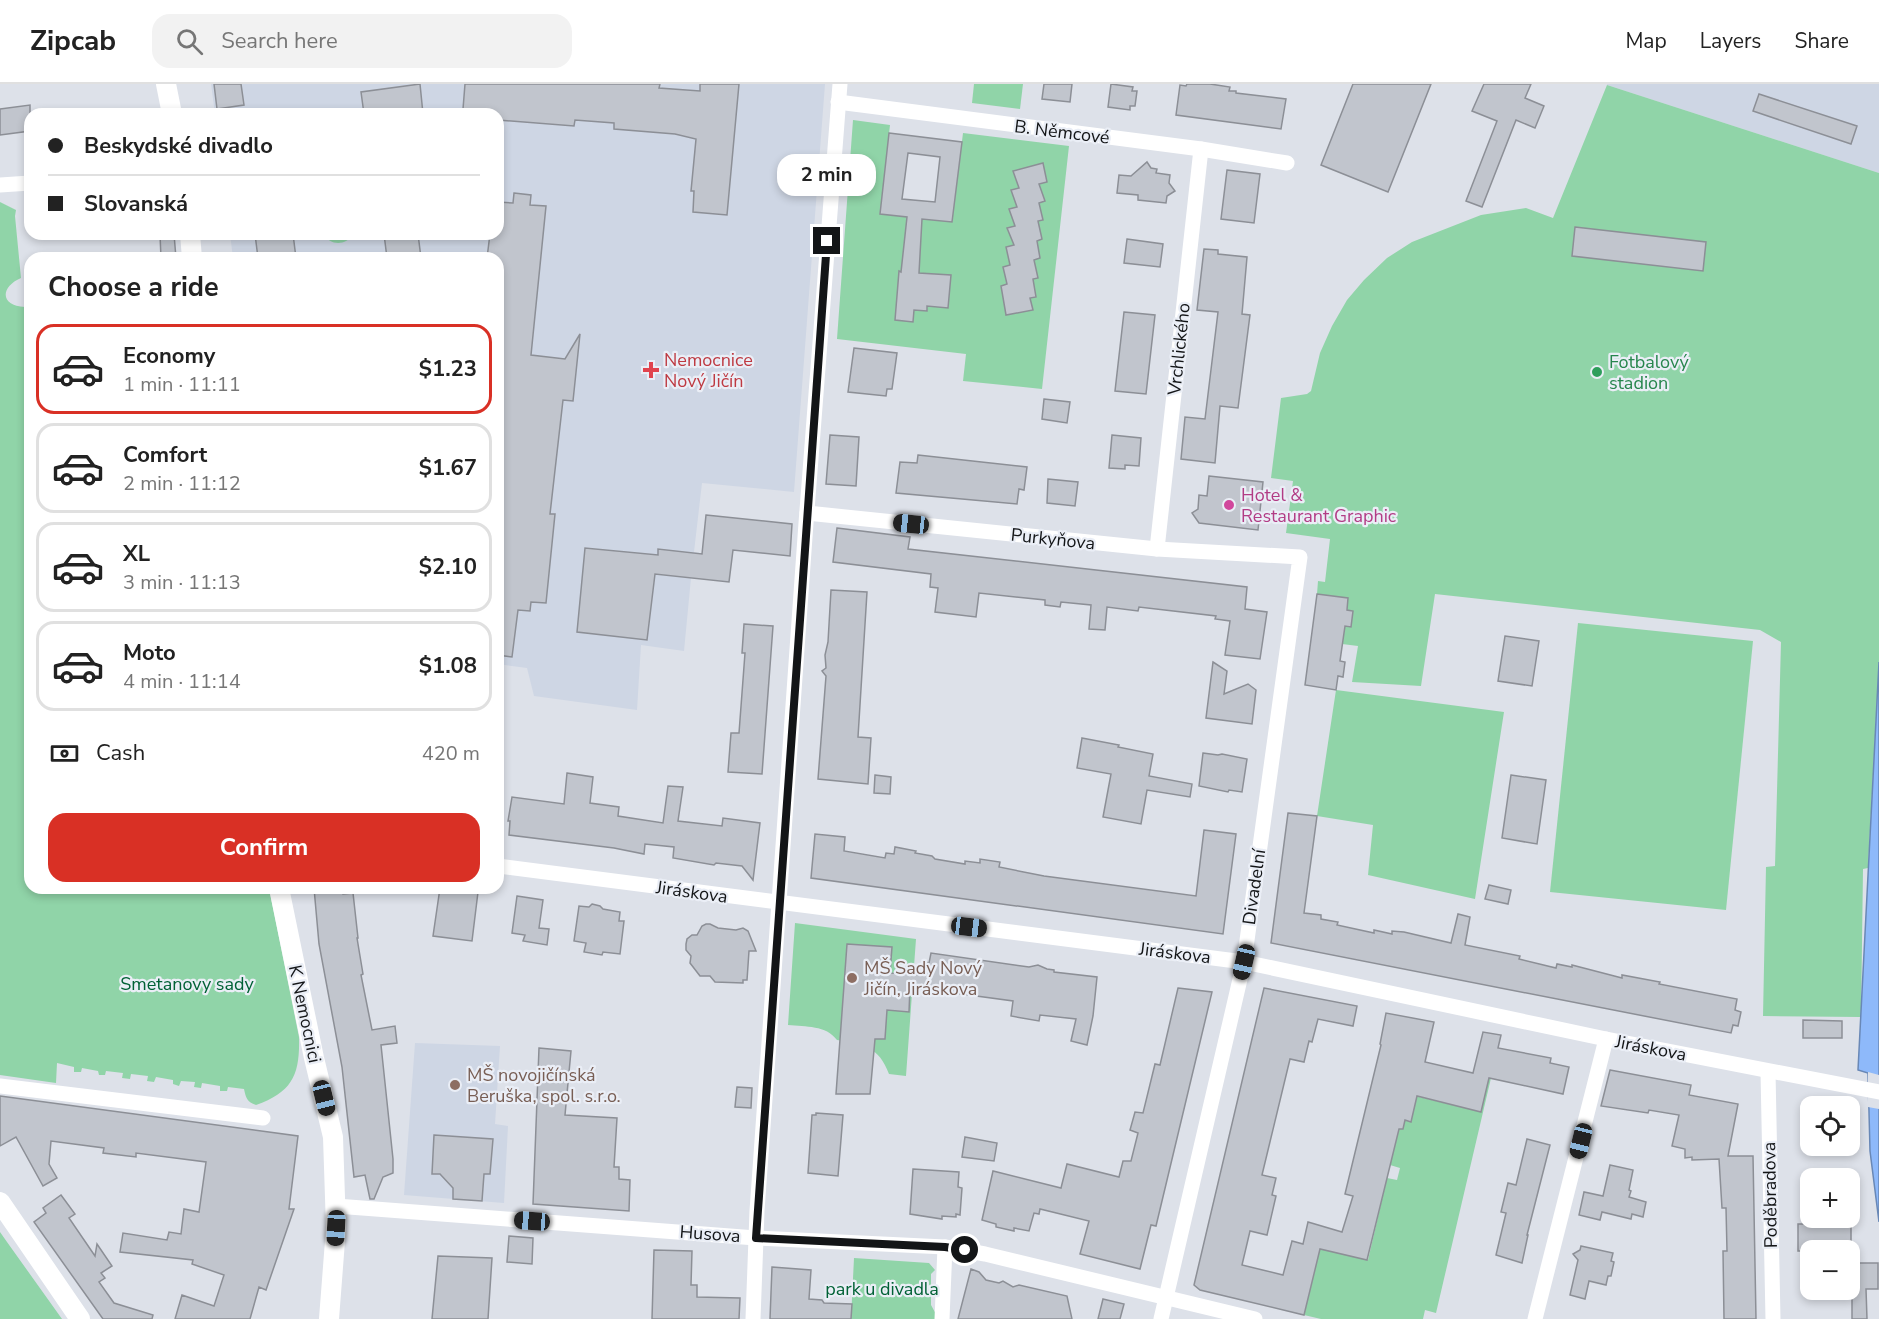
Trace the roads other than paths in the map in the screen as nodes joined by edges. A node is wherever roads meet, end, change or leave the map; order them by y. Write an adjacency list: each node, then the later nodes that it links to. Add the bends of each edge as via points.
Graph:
1 (166, 84): 4 (street)
2 (840, 84): 3 (street)
3 (838, 102): 5 (street, B. Němcové); 9 (street)
4 (171, 108)
5 (1201, 149): 6 (street, B. Němcové); 10 (street, Vrchlického)
6 (1287, 163)
7 (24, 183): 8 (street)
8 (0, 185)
9 (807, 513): 10 (street, Purkyňova); 14 (street)
10 (1157, 549): 11 (street, Purkyňova)
11 (1300, 557): 15 (street, Divadelní)
12 (504, 867): 14 (street, Jiráskova)
13 (280, 894): 22 (street, K Nemocnici, via 333,1137)
14 (780, 903): 15 (street, Jiráskova); 23 (street)
15 (1244, 962): 16 (street, Jiráskova); 25 (street, Divadelní)
16 (1606, 1040): 17 (street, Jiráskova); 32 (street)
17 (1768, 1072): 19 (street, Jiráskova); 33 (street, Poděbradova)
18 (0, 1086): 20 (street)
19 (1874, 1091)
20 (263, 1118)
21 (0, 1202): 26 (street)
22 (336, 1206): 23 (street, Husova); 27 (street, K Nemocnici)
23 (756, 1238): 24 (street, Husova); 28 (street)
24 (945, 1247): 25 (street, Husova); 29 (street)
25 (1167, 1297): 30 (street, Divadelní); 31 (street, Husova)
26 (81, 1319)
27 (329, 1319)
28 (753, 1319)
29 (942, 1319)
30 (1161, 1319)
31 (1255, 1319)
32 (1536, 1319)
33 (1773, 1319)

